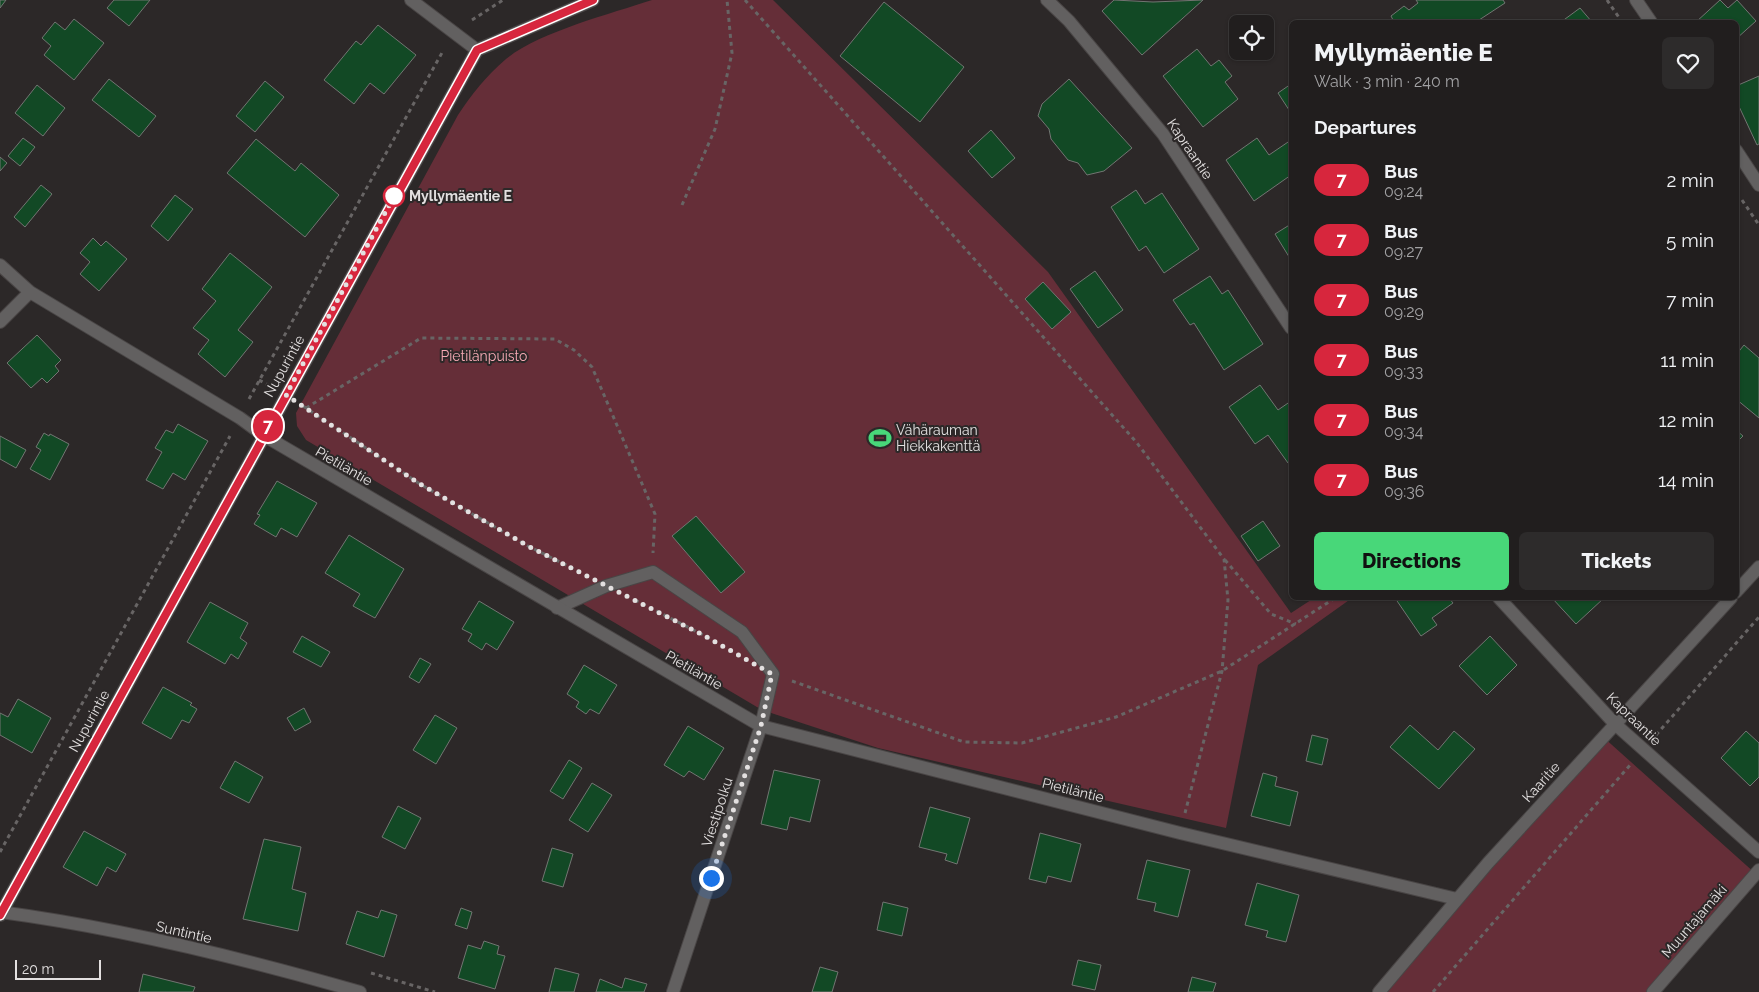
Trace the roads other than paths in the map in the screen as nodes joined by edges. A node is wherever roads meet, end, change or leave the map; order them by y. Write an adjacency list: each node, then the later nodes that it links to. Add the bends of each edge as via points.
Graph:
1 (411, 0): 6 (street)
2 (593, 0): 6 (street)
3 (1047, 0): 12 (street, Kapraantie, via 1069,21 1163,134)
4 (1636, 0): 5 (street)
5 (1650, 20)
6 (477, 50): 13 (street, Nupurintie)
7 (1739, 155): 8 (street)
8 (1759, 185)
9 (0, 265): 10 (street, Pietiläntie)
10 (30, 292): 11 (street); 13 (street, Pietiläntie)
11 (0, 322)
12 (1289, 325)
13 (263, 435): 18 (street, Pietiläntie); 24 (street, Nupurintie)
14 (1759, 567): 15 (street)
15 (1739, 589)
16 (1501, 600): 19 (street, Kapraantie)
17 (1729, 600): 19 (street, Kaaritie)
18 (557, 608): 20 (street, Pietiläntie); 20 (street, Viestipolku, via 606,586 652,572 742,632 772,674)
19 (1615, 724): 21 (street, Kapraantie); 23 (street, Kaaritie)
20 (761, 726): 23 (street, Pietiläntie, via 1180,833); 26 (street, Viestipolku)
21 (1759, 852)
22 (1759, 870): 28 (street, Muuntajamäki)
23 (1457, 899): 27 (street, Kaaritie)
24 (0, 913): 25 (street, Suntintie, via 136,937 292,972)
25 (360, 992)
26 (673, 992)
27 (1379, 992)
28 (1653, 992)

